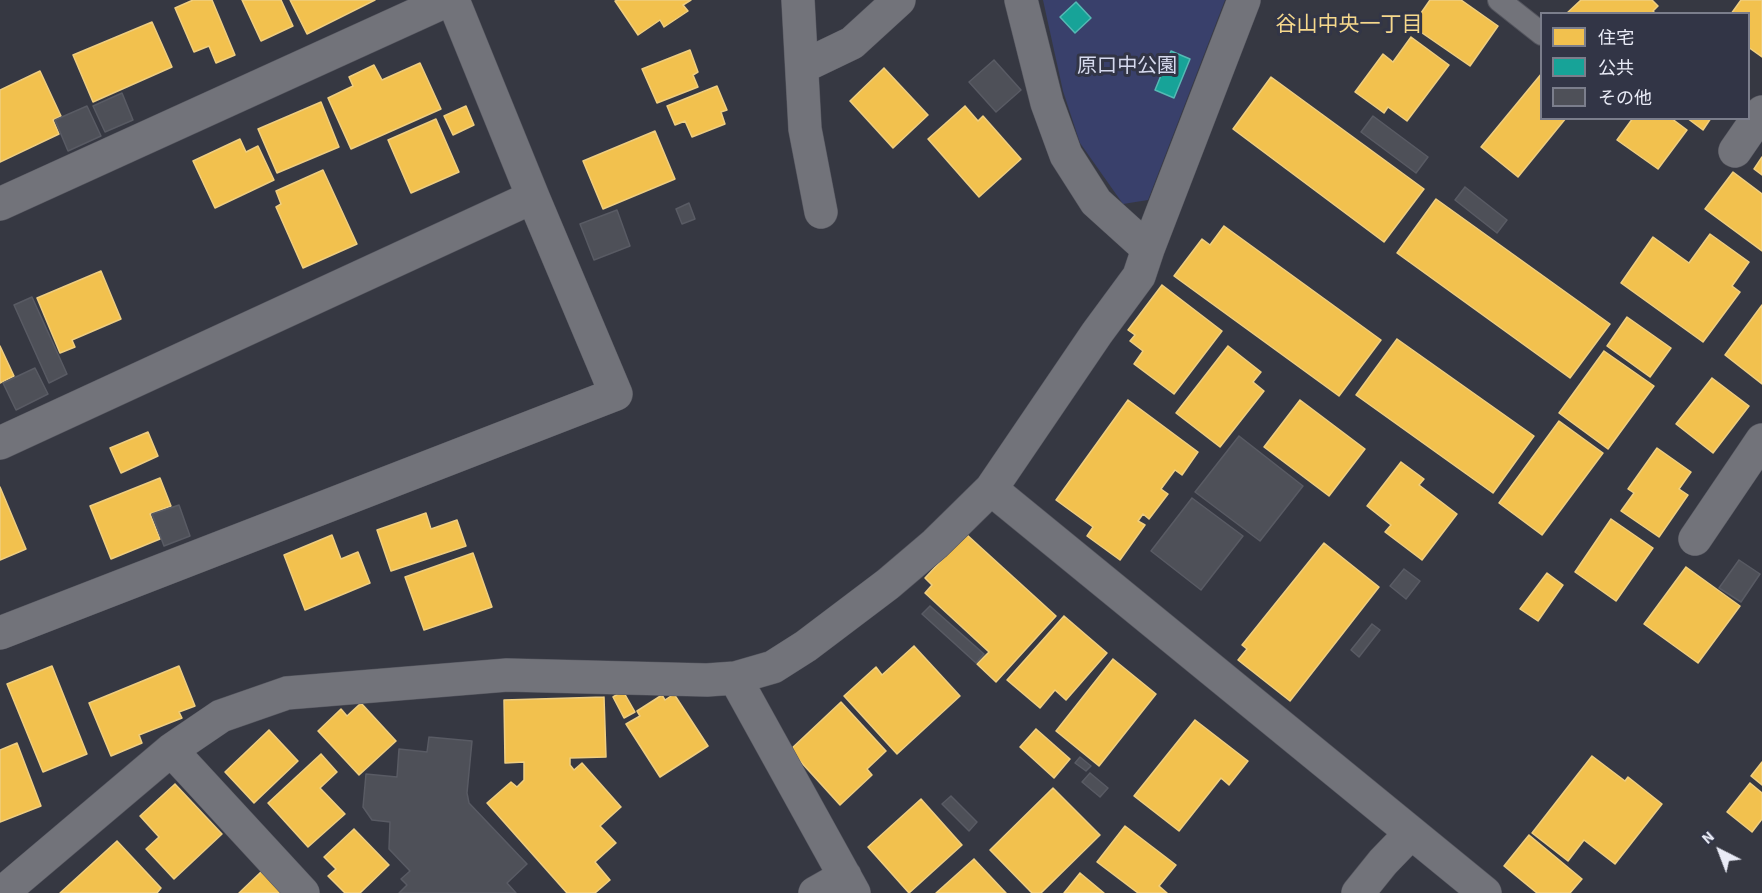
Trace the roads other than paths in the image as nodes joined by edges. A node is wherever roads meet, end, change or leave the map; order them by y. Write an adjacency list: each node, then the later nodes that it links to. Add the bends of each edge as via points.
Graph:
1 (450, 0): 11 (street); 12 (street)
2 (798, 0): 8 (street)
3 (899, 0): 8 (street, via 852,44)
4 (1021, 0): 14 (street, via 1047,103 1066,155 1096,202)
5 (1244, 0): 14 (street)
6 (1499, 0): 7 (lane)
7 (1540, 32)
8 (802, 67): 13 (street, via 805,129)
9 (1762, 112): 10 (street)
10 (1735, 151)
11 (533, 197): 16 (street); 19 (street, via 616,394)
12 (0, 204)
13 (821, 212)
14 (1148, 249): 17 (street, via 1139,276)
15 (1762, 440): 18 (street)
16 (0, 443)
17 (991, 489): 20 (street, via 904,570 806,646 773,667); 22 (street)
18 (1695, 539)
19 (0, 633)
20 (735, 678): 21 (street, via 507,675 286,693 221,716); 23 (street)
21 (171, 750): 24 (street); 25 (street)
22 (1411, 833): 27 (street); 28 (street)
23 (850, 884): 26 (street)
24 (2, 893)
25 (303, 893)
26 (815, 893)
27 (1358, 893)
28 (1485, 893)

